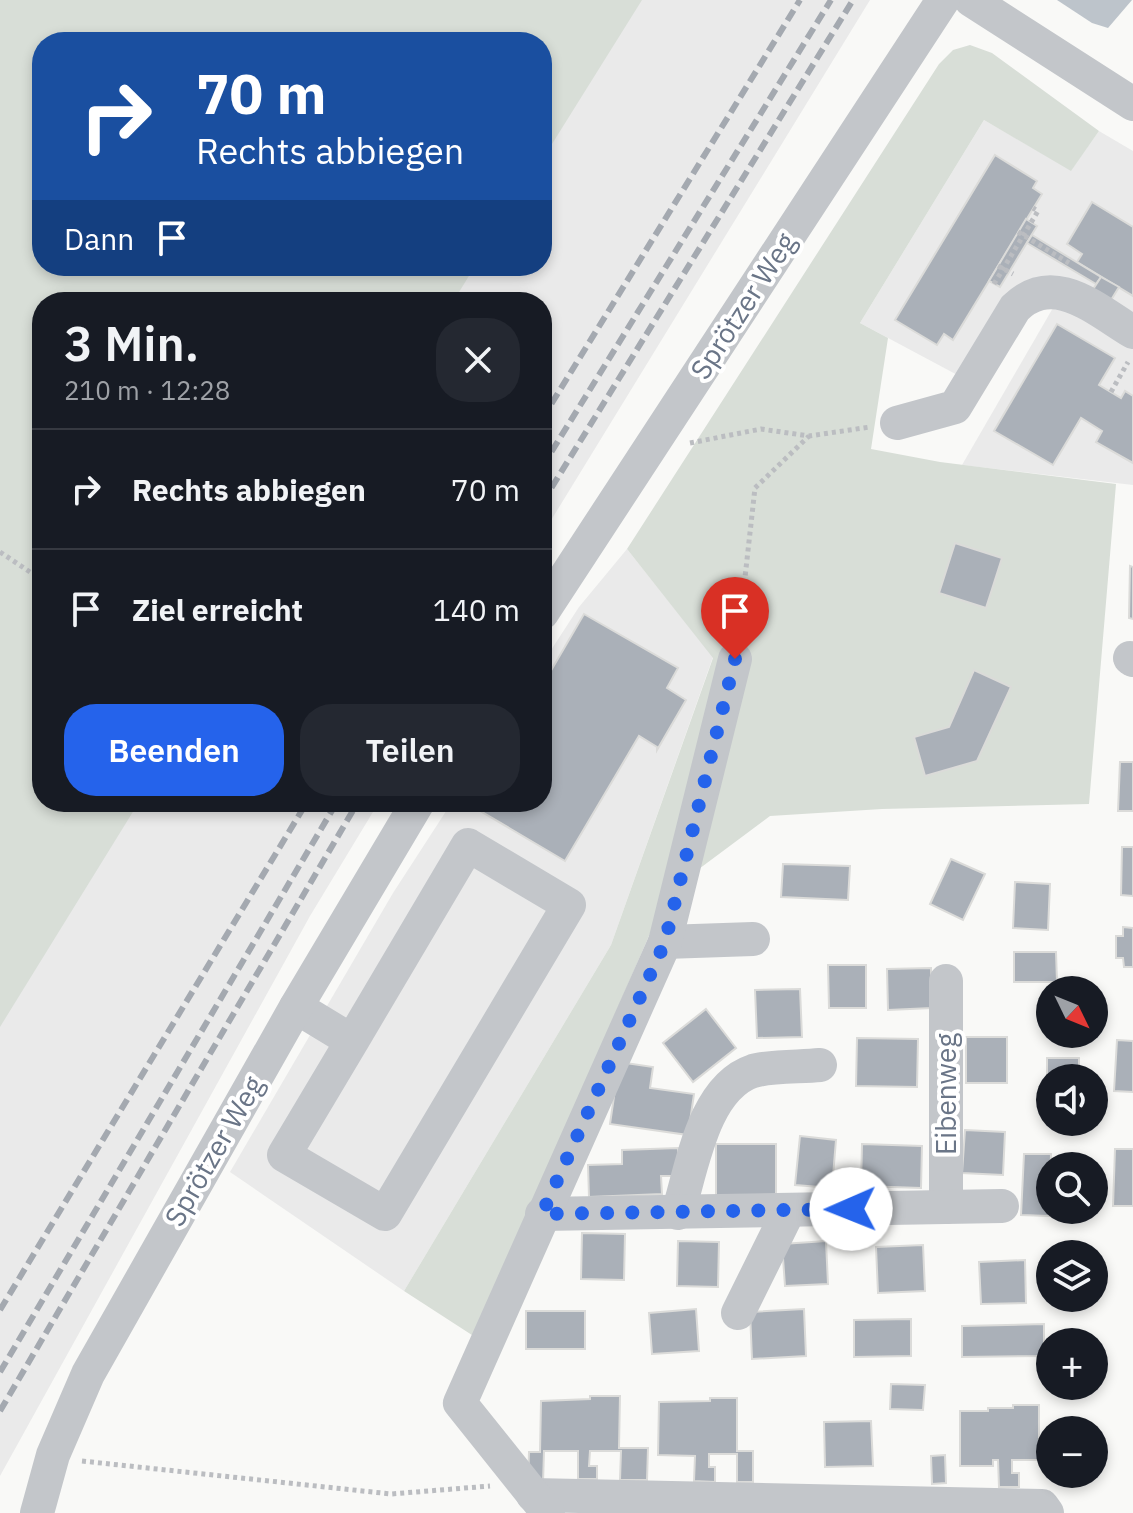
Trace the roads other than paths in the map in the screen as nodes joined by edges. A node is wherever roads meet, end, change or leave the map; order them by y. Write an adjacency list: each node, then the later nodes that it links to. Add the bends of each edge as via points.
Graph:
1 (943, 0): 6 (street, Sprötzer Weg)
2 (971, 0): 3 (street)
3 (1133, 104)
4 (1133, 332): 5 (street, via 1068,295 1041,291 1015,308 955,407)
5 (897, 423)
6 (552, 598)
7 (735, 659): 10 (street)
8 (412, 812): 12 (street, Sprötzer Weg)
9 (753, 939): 10 (street)
10 (665, 942): 19 (street)
11 (946, 981): 16 (street, Eibenweg)
12 (296, 1007): 13 (street); 22 (street, Sprötzer Weg, via 88,1374 53,1455)
13 (352, 1041): 13 (street, via 284,1155 385,1214 569,905 468,845)
14 (820, 1065): 18 (street, via 753,1071 726,1087 709,1113)
15 (1002, 1206): 16 (street)
16 (946, 1207): 17 (street)
17 (789, 1210): 18 (street); 20 (street)
18 (678, 1213): 19 (street)
19 (542, 1214): 21 (street, via 460,1403)
20 (738, 1313)
21 (534, 1497): 23 (street, via 1042,1506)
22 (37, 1513)
23 (1047, 1513)

